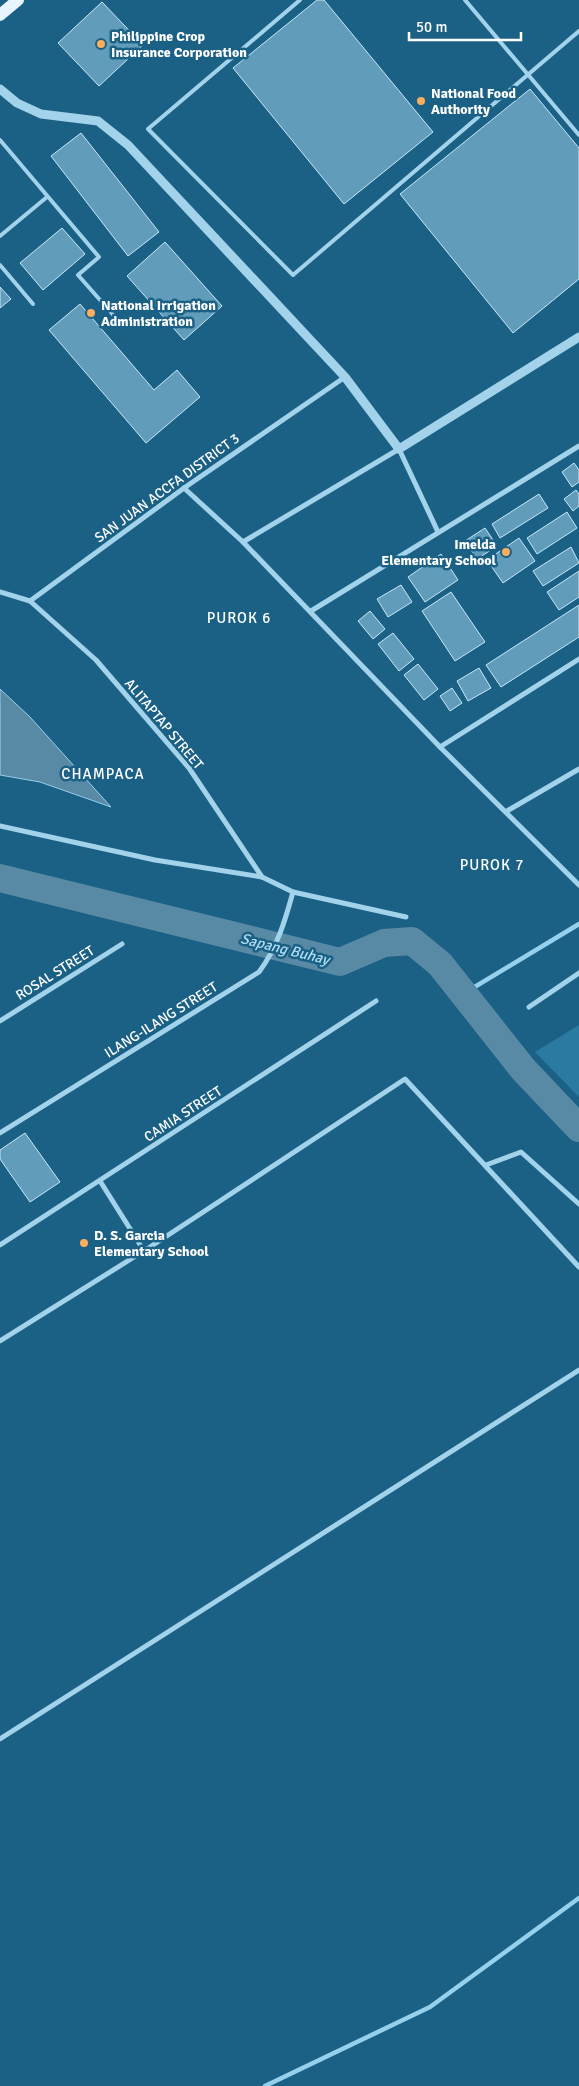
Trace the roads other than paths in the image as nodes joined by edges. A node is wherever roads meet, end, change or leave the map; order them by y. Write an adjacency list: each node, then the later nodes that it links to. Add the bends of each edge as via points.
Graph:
1 (18, 0): 4 (main road)
2 (300, 0): 6 (lane, via 148,128 293,275)
3 (465, 0): 6 (lane)
4 (0, 15)
5 (579, 31): 6 (lane)
6 (527, 76): 8 (lane)
7 (0, 89): 16 (street, via 17,103 41,114 98,121 128,145)
8 (579, 135)
9 (0, 140): 10 (lane)
10 (48, 197): 11 (lane); 14 (lane, via 99,257 78,275)
11 (0, 236)
12 (0, 265): 13 (lane)
13 (33, 304)
14 (123, 326)
15 (579, 336): 18 (street)
16 (345, 377): 18 (street); 20 (street, SAN JUAN ACCFA DISTRICT 3)
17 (577, 448): 19 (street); 21 (street)
18 (399, 449): 21 (street); 22 (street)
19 (579, 455)
20 (184, 488): 22 (street); 24 (street, SAN JUAN ACCFA DISTRICT 3)
21 (438, 532): 25 (street)
22 (243, 542): 25 (street)
23 (0, 592): 24 (street)
24 (30, 601): 32 (street, ALITAPTAP STREET, via 96,660 190,768)
25 (311, 611): 27 (street)
26 (579, 659): 27 (street)
27 (440, 747): 29 (street)
28 (579, 768): 29 (street)
29 (507, 811): 33 (street)
30 (0, 826): 32 (street, via 155,860)
31 (579, 873): 33 (street)
32 (262, 877): 35 (street)
33 (572, 877): 34 (street)
34 (579, 885)
35 (293, 892): 36 (street); 42 (street, ILANG-ILANG STREET, via 284,926 259,972)
36 (406, 917)
37 (122, 944): 41 (street, ROSAL STREET)
38 (579, 973): 40 (street)
39 (376, 1001): 44 (street, CAMIA STREET)
40 (529, 1008)
41 (0, 1021)
42 (0, 1133)
43 (486, 1165): 45 (street, via 521,1152); 47 (street, via 405,1079); 48 (street)
44 (100, 1181): 46 (street, CAMIA STREET); 47 (street)
45 (579, 1204)
46 (0, 1244)
47 (144, 1251): 49 (street)
48 (579, 1267)
49 (0, 1341)
50 (579, 1370): 51 (street)
51 (0, 1739)

